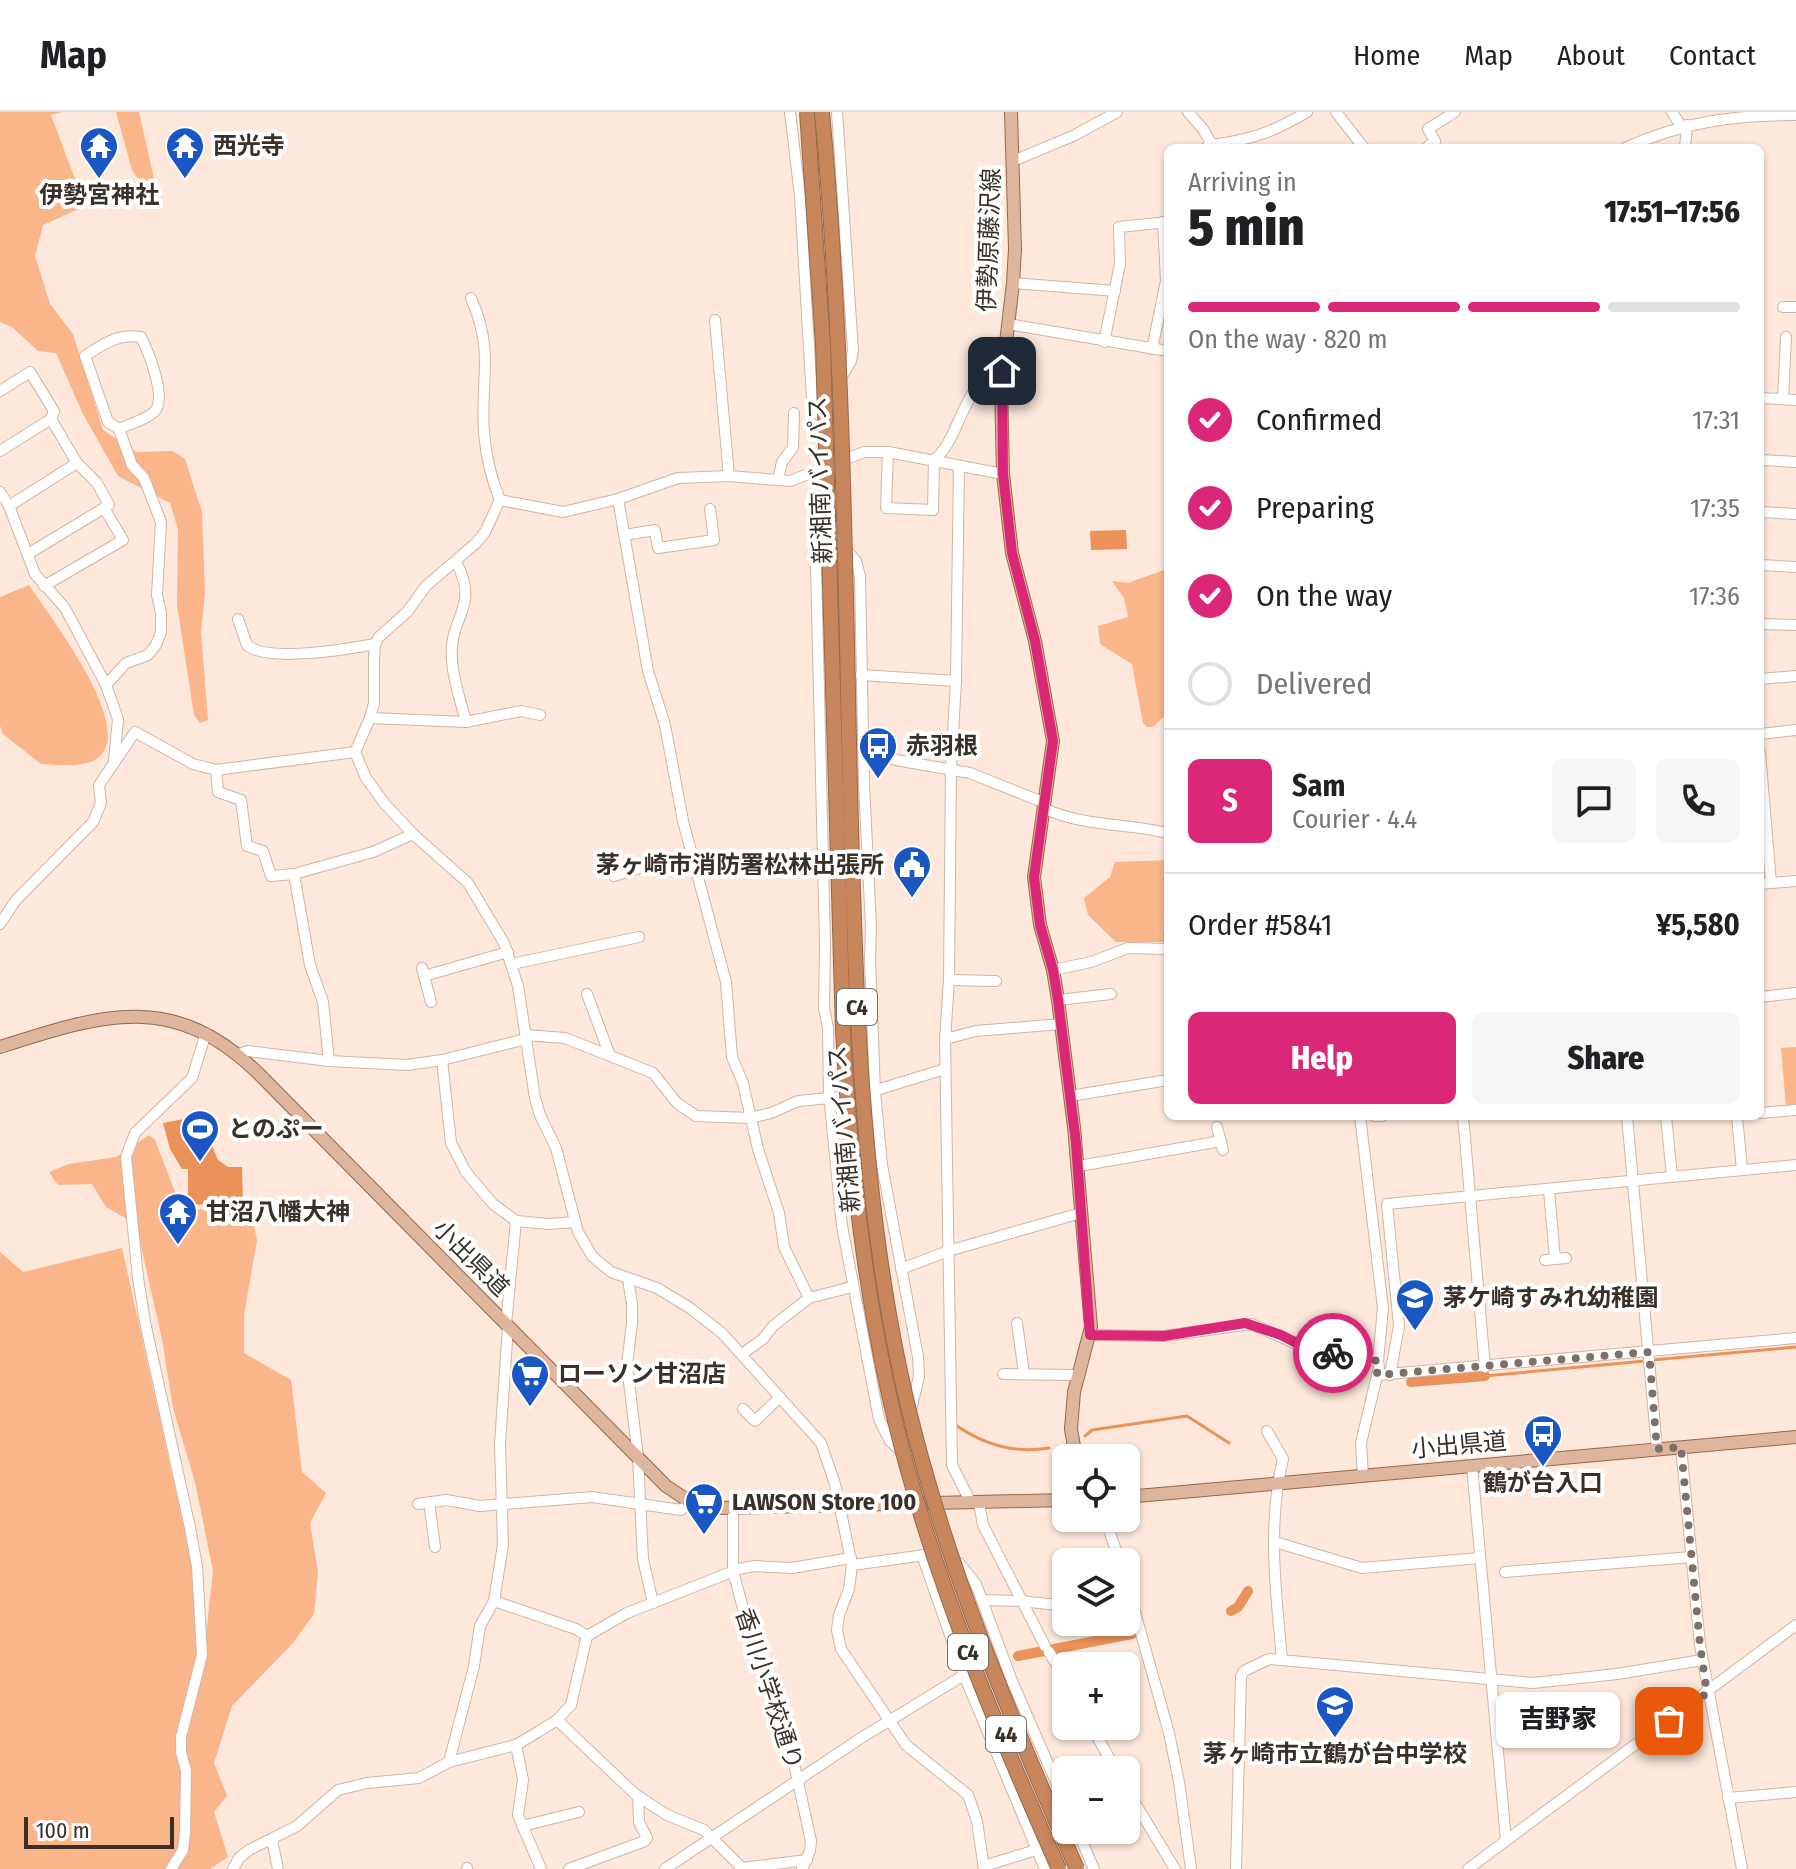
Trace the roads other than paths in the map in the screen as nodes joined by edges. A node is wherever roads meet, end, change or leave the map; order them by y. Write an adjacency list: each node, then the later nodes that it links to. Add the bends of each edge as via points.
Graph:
1 (790, 112): 44 (street, via 812,398 818,417 835,434)
2 (807, 112): 238 (highway, 新湘南バイパス / C4, bridge, via 823,344 843,1031 863,1254 891,1402 928,1537 980,1683)
3 (822, 112): 239 (highway, 新湘南バイパス / C4, bridge, via 838,351 857,1024 876,1232 903,1385 947,1546 994,1676)
4 (837, 112): 44 (street, via 853,351 836,389)
5 (1011, 112): 22 (main road, 伊勢原藤沢線)
6 (1117, 112): 22 (street)
7 (1188, 112): 16 (street)
8 (1307, 112): 17 (street, via 1255,138)
9 (1336, 112): 18 (street)
10 (1455, 112): 19 (street, via 1428,129 1435,141)
11 (1672, 112): 15 (street)
12 (1770, 114): 13 (street); 14 (street)
13 (1720, 115): 15 (street)
14 (1796, 115)
15 (1684, 126): 20 (street); 21 (street)
16 (1208, 144)
17 (1220, 144)
18 (1361, 144)
19 (1431, 144)
20 (1636, 144)
21 (1685, 144)
22 (1013, 161): 24 (main road, 伊勢原藤沢線)
23 (1164, 222): 25 (street, via 1119,227)
24 (1013, 283): 25 (street); 31 (main road, 伊勢原藤沢線)
25 (1115, 291): 32 (street)
26 (1164, 291): 34 (street)
27 (471, 298): 58 (street, via 486,350 484,430)
28 (1783, 307): 29 (street)
29 (1796, 307)
30 (715, 320): 54 (street)
31 (1008, 324): 32 (street); 36 (main road, 伊勢原藤沢線)
32 (1104, 342): 34 (street)
33 (1789, 344): 39 (street)
34 (1152, 349): 35 (street)
35 (1164, 350)
36 (1002, 371): 47 (street, via 969,397 948,446); 53 (main road, 伊勢原藤沢線)
37 (0, 391): 42 (street, via 30,372 54,411)
38 (1764, 398): 39 (street)
39 (1783, 399): 40 (street)
40 (1796, 400)
41 (794, 413): 55 (street, via 793,447)
42 (51, 419): 45 (street); 51 (street)
43 (119, 429): 43 (street, via 108,422 85,356 115,337 141,337 157,382 157,407); 79 (street, via 161,522 161,632 148,655 126,663)
44 (835, 444): 49 (street)
45 (0, 451)
46 (888, 452): 47 (street); 47 (street, via 886,508 933,510); 49 (street, via 864,452)
47 (934, 460): 52 (street)
48 (1764, 460): 50 (street)
49 (836, 461): 55 (street, via 790,481); 65 (street)
50 (1796, 462)
51 (77, 463): 59 (street); 60 (street, via 97,483 109,505)
52 (959, 466): 53 (street); 78 (street)
53 (1003, 474): 91 (main road, 伊勢原藤沢線, via 1012,553 1053,741)
54 (729, 476): 55 (street); 57 (street, via 678,478)
55 (778, 480)
56 (0, 492): 59 (street)
57 (618, 499): 58 (street, via 563,512); 64 (street)
58 (500, 500): 67 (street, via 485,532)
59 (9, 506): 66 (street)
60 (104, 508): 66 (street); 70 (street, via 123,540)
61 (710, 509): 64 (street, via 714,540 658,548 655,530)
62 (1764, 512): 63 (street)
63 (1796, 514)
64 (625, 535): 95 (street, via 648,671)
65 (836, 538): 75 (street, via 856,561 860,576); 85 (street, via 816,567)
66 (28, 554): 70 (street)
67 (456, 562): 74 (street, via 426,586); 82 (street, via 467,592 452,661)
68 (1764, 565): 69 (street)
69 (1796, 567)
70 (44, 586): 79 (street, via 65,608)
71 (238, 619): 74 (street, via 247,645 262,654)
72 (1764, 624): 73 (street)
73 (1796, 625)
74 (375, 644): 81 (street)
75 (861, 675): 78 (street); 86 (street)
76 (1796, 676): 77 (street)
77 (1764, 679)
78 (956, 681): 89 (street)
79 (106, 685): 88 (street, via 118,719)
80 (540, 715): 82 (street, via 521,711)
81 (370, 718): 82 (street); 87 (street)
82 (466, 722)
83 (1796, 730): 84 (street)
84 (1764, 734)
85 (820, 741): 86 (street); 127 (street, via 823,996)
86 (864, 745): 89 (street, via 896,760); 125 (street)
87 (355, 752): 90 (street); 93 (street, via 366,778)
88 (114, 761): 90 (street, via 135,732 193,764); 100 (street, via 99,785 101,803 93,822 16,900)
89 (951, 768): 91 (street); 106 (street)
90 (216, 770): 96 (street, via 218,792 241,800 247,846 263,851 271,876)
91 (1045, 806): 92 (street, via 1097,825); 105 (main road, 伊勢原藤沢線, via 1034,877)
92 (1164, 832)
93 (413, 834): 96 (street, via 373,852); 103 (street, via 468,883)
94 (1764, 840): 99 (street)
95 (692, 852): 97 (street); 130 (street, via 726,982 732,1057)
96 (294, 874): 122 (street, via 310,965 323,1002)
97 (614, 876)
98 (1796, 881): 99 (street)
99 (1766, 884)
100 (0, 924)
101 (639, 937): 104 (street)
102 (1164, 949): 105 (street, via 1128,948)
103 (508, 952): 104 (street); 113 (street, via 423,972)
104 (512, 964): 116 (street)
105 (1053, 970): 112 (main road, 伊勢原藤沢線)
106 (949, 980): 107 (street); 117 (street)
107 (996, 981)
108 (1796, 993): 111 (street)
109 (587, 994): 120 (street)
110 (1111, 994): 112 (street)
111 (1764, 997)
112 (1058, 1000): 114 (main road, 伊勢原藤沢線)
113 (431, 1002)
114 (1061, 1024): 117 (street); 126 (main road, 伊勢原藤沢線)
115 (206, 1033): 118 (main road, 小出県道, via 166,1019 129,1016); 119 (main road, 小出県道); 231 (street, via 192,1078 135,1133 126,1157 138,1278 190,1528 202,1619 202,1655 181,1737 186,1771 183,1850)
116 (526, 1037): 120 (street, via 565,1038); 121 (street); 146 (street, via 535,1098 556,1148)
117 (945, 1039): 123 (street)
118 (0, 1047)
119 (239, 1054): 122 (street); 154 (main road, 小出県道)
120 (610, 1056): 130 (street, via 653,1073 677,1103 696,1116)
121 (442, 1060): 122 (street, via 407,1065); 145 (street, via 456,1156 493,1204)
122 (329, 1061)
123 (945, 1069): 125 (street); 147 (street)
124 (1164, 1081): 126 (street)
125 (875, 1092): 127 (street); 149 (street)
126 (1070, 1096): 138 (main road, 伊勢原藤沢線)
127 (830, 1100): 130 (street, via 798,1101); 151 (street)
128 (1796, 1110): 129 (street)
129 (1764, 1113)
130 (750, 1118): 152 (street, via 784,1247)
131 (1360, 1120): 159 (street, via 1383,1308)
132 (1463, 1120): 143 (street)
133 (1627, 1120): 141 (street)
134 (1666, 1120): 140 (street)
135 (1737, 1120): 139 (street)
136 (1217, 1127): 138 (street, via 1222,1145)
137 (1796, 1165): 139 (street)
138 (1079, 1166): 144 (main road, 伊勢原藤沢線)
139 (1742, 1170): 140 (street)
140 (1672, 1177): 141 (street)
141 (1634, 1182): 142 (street); 158 (street)
142 (1549, 1190): 143 (street); 148 (street)
143 (1470, 1196): 160 (street); 165 (street, via 1387,1204 1399,1326)
144 (1081, 1213): 147 (street); 155 (main road, 伊勢原藤沢線)
145 (516, 1221): 146 (street); 154 (street)
146 (575, 1222): 150 (street, via 592,1256)
147 (948, 1251): 149 (street); 180 (street, via 952,1465)
148 (1555, 1259)
149 (901, 1269): 182 (street, via 918,1357 910,1418)
150 (628, 1279): 157 (street, via 657,1288 690,1308); 173 (street, via 632,1323 627,1365)
151 (852, 1287): 152 (street); 182 (street, via 879,1419 890,1441 907,1457)
152 (809, 1298): 157 (street)
153 (1017, 1323): 161 (street)
154 (507, 1325): 173 (main road, 小出県道); 181 (street, via 500,1444)
155 (1090, 1335): 159 (street, via 1164,1336 1252,1324 1310,1350); 163 (main road, 伊勢原藤沢線)
156 (1796, 1338): 158 (street)
157 (742, 1354): 166 (street)
158 (1649, 1356): 160 (street); 172 (street)
159 (1378, 1361): 164 (street)
160 (1485, 1367): 165 (street)
161 (1024, 1373): 162 (street); 163 (street)
162 (1003, 1374)
163 (1077, 1375): 170 (main road, 伊勢原藤沢線)
164 (1377, 1375): 165 (street); 175 (street, via 1361,1443)
165 (1390, 1375)
166 (780, 1397): 167 (street, via 755,1421); 184 (street, via 821,1443)
167 (743, 1409)
168 (1267, 1431): 176 (street, via 1283,1459)
169 (1796, 1437): 171 (main road, 小出県道)
170 (1074, 1444)
171 (1681, 1447): 172 (main road, 小出県道); 189 (street)
172 (1657, 1449): 174 (main road, 小出県道)
173 (638, 1457): 179 (main road, 小出県道); 183 (street)
174 (1472, 1466): 175 (main road, 小出県道); 190 (street)
175 (1363, 1476): 176 (main road, 小出県道)
176 (1277, 1483): 177 (main road, 小出県道); 186 (street)
177 (1140, 1496)
178 (1052, 1500): 180 (main road)
179 (690, 1502): 183 (street, via 681,1510); 185 (main road)
180 (975, 1503): 182 (main road); 197 (street)
181 (503, 1504): 183 (street, via 592,1497); 187 (street, via 423,1503); 196 (street)
182 (926, 1504): 184 (main road); 191 (main road, 44)
183 (641, 1505): 198 (street, via 643,1559)
184 (839, 1505): 185 (main road); 192 (street)
185 (733, 1507): 193 (street, 香川小学校通り)
186 (1275, 1542): 190 (street, via 1362,1568); 204 (street)
187 (435, 1547)
188 (922, 1555): 191 (street); 192 (street); 206 (street)
189 (1692, 1557): 194 (street); 205 (street)
190 (1480, 1558): 207 (street)
191 (943, 1559): 195 (street, via 959,1563 970,1574); 209 (main road, 44); 239 (main road, 44)
192 (852, 1561): 193 (street); 212 (street, via 838,1640)
193 (733, 1571): 198 (street); 216 (street, 香川小学校通り)
194 (1505, 1572)
195 (982, 1600): 197 (street); 215 (street)
196 (494, 1601): 201 (street); 214 (street, via 480,1626)
197 (1021, 1601): 199 (street); 203 (street)
198 (653, 1603): 201 (street)
199 (1052, 1604)
200 (1796, 1625): 208 (street)
201 (587, 1636): 211 (street, via 571,1705)
202 (1140, 1636): 242 (street, via 1169,1733)
203 (1052, 1658)
204 (1282, 1660): 207 (street); 243 (street, via 1269,1659 1241,1676)
205 (1702, 1660): 207 (street, via 1533,1683); 208 (street)
206 (964, 1675): 210 (street); 212 (street)
207 (1491, 1678): 225 (street)
208 (1707, 1693): 219 (street); 225 (street)
209 (996, 1711): 210 (main road); 238 (main road, 44)
210 (982, 1719): 227 (street)
211 (557, 1720): 213 (street); 218 (street)
212 (890, 1722): 216 (street); 230 (street, via 916,1755 968,1795)
213 (516, 1745): 214 (street); 222 (street, via 523,1769 517,1806)
214 (449, 1762): 224 (street, via 419,1778 338,1790)
215 (1052, 1773)
216 (799, 1782): 223 (street); 228 (street, 香川小学校通り, via 811,1841)
217 (1796, 1792): 219 (street)
218 (638, 1796): 223 (street); 235 (street, via 645,1841)
219 (1728, 1798): 245 (street)
220 (1140, 1811): 241 (street)
221 (579, 1812): 222 (street)
222 (522, 1826): 234 (street)
223 (712, 1838): 229 (street); 236 (street)
224 (272, 1840): 232 (street, via 249,1850); 233 (street)
225 (1506, 1840): 244 (street)
226 (1083, 1844): 240 (street)
227 (1036, 1850): 230 (street); 237 (street)
228 (805, 1864): 229 (street)
229 (742, 1868)
230 (984, 1868)
231 (171, 1869)
232 (233, 1869)
233 (278, 1869)
234 (541, 1869)
235 (569, 1869)
236 (665, 1869)
237 (1045, 1869)
238 (1062, 1869)
239 (1075, 1869)
240 (1094, 1869)
241 (1175, 1869)
242 (1191, 1869)
243 (1236, 1869)
244 (1468, 1869)
245 (1742, 1869)

